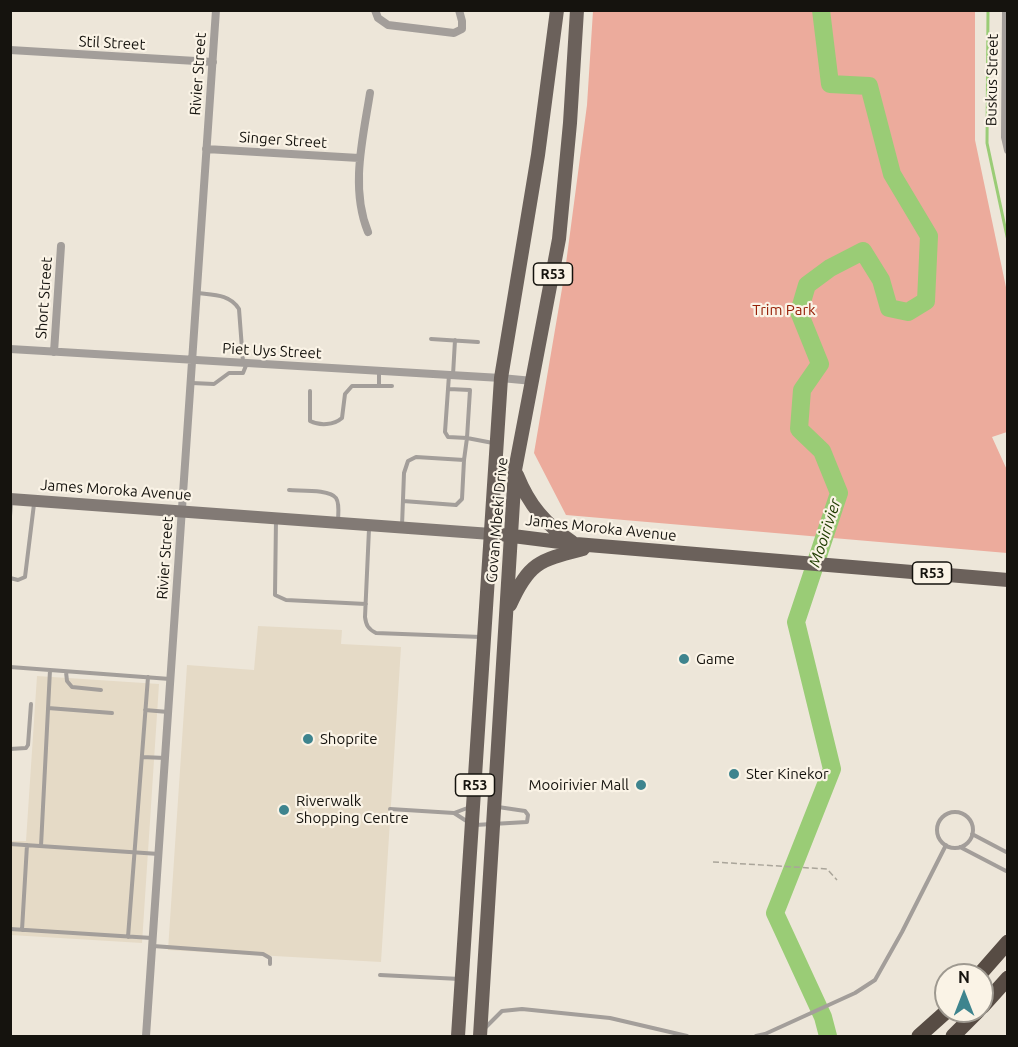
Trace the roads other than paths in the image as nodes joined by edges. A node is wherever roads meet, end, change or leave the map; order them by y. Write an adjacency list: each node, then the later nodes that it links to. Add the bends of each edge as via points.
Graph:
1 (216, 10): 8 (street, Rivier Street)
2 (375, 10): 3 (street, via 388,25 454,33 462,29)
3 (459, 10)
4 (577, 10): 27 (main road, Govan Mbeki Drive / R53, via 563,207)
5 (1006, 10): 10 (street, Buskus Street)
6 (557, 11): 26 (main road, Govan Mbeki Drive / R53)
7 (10, 50): 8 (street, Stil Street)
8 (213, 62): 11 (street, Rivier Street)
9 (370, 93): 13 (street)
10 (1006, 116): 12 (street, Buskus Street)
11 (206, 148): 13 (street, Singer Street); 16 (street, Rivier Street)
12 (1008, 150)
13 (359, 158): 14 (street, via 360,206)
14 (368, 232)
15 (61, 246): 21 (street, Short Street)
16 (196, 293): 22 (street, Rivier Street); 23 (lane, via 235,302)
17 (431, 339): 18 (lane)
18 (455, 340): 19 (lane); 25 (lane)
19 (478, 342)
20 (10, 349): 21 (street, Piet Uys Street)
21 (54, 352): 22 (street, Piet Uys Street)
22 (192, 359): 23 (street, Piet Uys Street); 28 (street, Rivier Street)
23 (245, 363): 24 (street, Piet Uys Street); 28 (lane, via 243,373 226,374 214,384)
24 (379, 370): 25 (street, Piet Uys Street); 29 (lane)
25 (451, 375): 26 (street, Piet Uys Street); 31 (lane)
26 (501, 378): 27 (street, Piet Uys Street); 34 (main road, Govan Mbeki Drive / R53)
27 (532, 381): 36 (main road, Govan Mbeki Drive / R53)
28 (190, 383): 41 (street, Rivier Street)
29 (379, 386): 30 (lane); 32 (lane, via 349,388 342,418 332,424 310,421)
30 (392, 386)
31 (449, 388): 33 (lane, via 445,432 448,437); 33 (lane, via 470,390)
32 (310, 391)
33 (467, 438): 34 (lane); 35 (lane)
34 (497, 444): 47 (main road, Govan Mbeki Drive / R53)
35 (464, 460): 40 (lane, via 416,457 408,461); 40 (lane, via 459,504)
36 (515, 470): 48 (main road, Govan Mbeki Drive / R53); 49 (main road, via 538,514)
37 (289, 490): 44 (lane, via 333,495 338,502)
38 (11, 499): 39 (street, James Moroka Avenue); 42 (lane)
39 (35, 501): 41 (street, James Moroka Avenue); 51 (lane, via 25,577)
40 (403, 501): 46 (lane)
41 (182, 512): 43 (street, James Moroka Avenue); 60 (street, Rivier Street)
42 (10, 516)
43 (276, 518): 44 (street, James Moroka Avenue); 53 (lane, via 275,595 286,600)
44 (338, 523): 45 (street, James Moroka Avenue)
45 (370, 525): 46 (street, James Moroka Avenue); 53 (lane)
46 (402, 528): 47 (street, James Moroka Avenue)
47 (491, 534): 48 (main road, James Moroka Avenue / R53); 55 (main road, Govan Mbeki Drive / R53)
48 (511, 535): 49 (main road, James Moroka Avenue / R53); 54 (main road, Govan Mbeki Drive / R53)
49 (576, 544): 50 (main road, James Moroka Avenue / R53)
50 (599, 545): 52 (main road, James Moroka Avenue / R53); 54 (main road, via 544,559 522,581)
51 (10, 578)
52 (1008, 580)
53 (366, 604): 55 (lane, via 366,624 375,633)
54 (507, 611): 71 (main road, Govan Mbeki Drive / R53)
55 (484, 637): 70 (main road, Govan Mbeki Drive / R53)
56 (10, 667): 57 (lane)
57 (50, 670): 58 (lane); 63 (lane)
58 (66, 672): 59 (lane); 61 (lane, via 72,687)
59 (148, 677): 60 (lane); 64 (lane)
60 (170, 680): 65 (street, Rivier Street)
61 (101, 690)
62 (31, 704): 67 (lane, via 28,745)
63 (48, 708): 66 (lane); 80 (lane)
64 (145, 710): 65 (lane); 68 (lane)
65 (168, 712): 69 (street, Rivier Street)
66 (112, 713)
67 (10, 748)
68 (142, 757): 69 (lane); 82 (lane)
69 (165, 758): 84 (street, Rivier Street)
70 (473, 806): 71 (lane); 73 (lane); 74 (main road, Govan Mbeki Drive / R53)
71 (495, 806): 75 (main road, Govan Mbeki Drive / R53); 75 (lane, via 525,812 528,818 526,822)
72 (390, 809): 73 (lane)
73 (454, 813): 74 (lane)
74 (472, 825): 75 (lane); 95 (main road, Govan Mbeki Drive / R53)
75 (494, 825): 99 (main road, Govan Mbeki Drive / R53)
76 (972, 834): 79 (lane, via 971,822 963,814 951,812 937,830); 81 (lane); 83 (lane)
77 (10, 844): 78 (lane)
78 (27, 845): 80 (lane); 87 (lane)
79 (946, 845): 81 (lane); 103 (lane, via 875,980 855,993)
80 (41, 846): 82 (lane)
81 (960, 847): 85 (lane)
82 (134, 852): 84 (lane); 88 (lane)
83 (1008, 853)
84 (159, 854): 89 (street, Rivier Street)
85 (1008, 872)
86 (10, 930): 87 (lane)
87 (22, 930): 88 (lane)
88 (128, 937): 89 (lane)
89 (153, 942): 92 (lane, via 263,954 270,958); 100 (street, Rivier Street)
90 (1008, 942): 91 (highway)
91 (990, 963)
92 (270, 964)
93 (380, 975): 95 (lane)
94 (1008, 978): 96 (highway)
95 (462, 979): 101 (main road, Govan Mbeki Drive / R53)
96 (994, 994)
97 (934, 1023): 104 (highway)
98 (966, 1023): 105 (highway)
99 (480, 1035): 102 (lane, via 502,1011 522,1009 610,1018)
100 (146, 1036)
101 (459, 1036)
102 (687, 1036)
103 (756, 1036)
104 (919, 1036)
105 (953, 1036)

